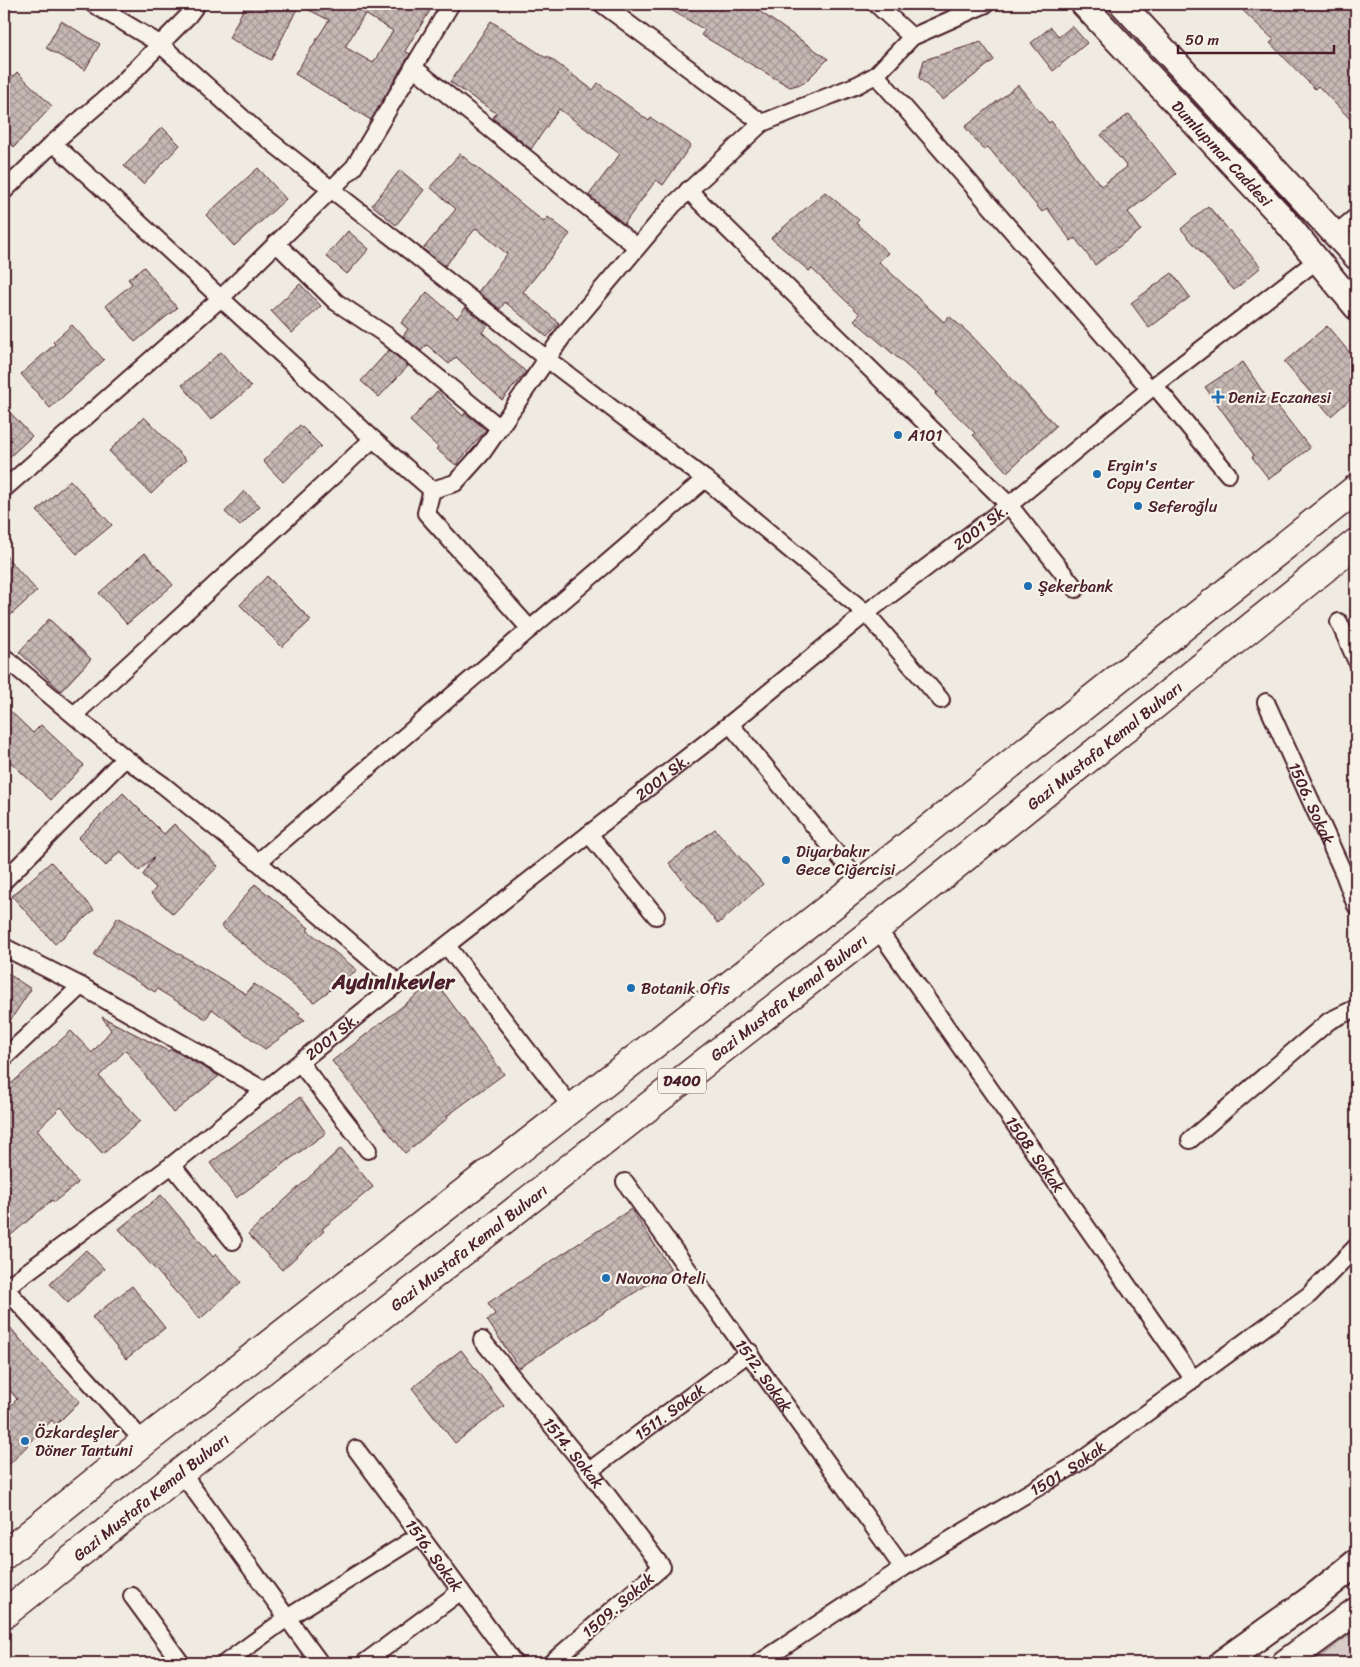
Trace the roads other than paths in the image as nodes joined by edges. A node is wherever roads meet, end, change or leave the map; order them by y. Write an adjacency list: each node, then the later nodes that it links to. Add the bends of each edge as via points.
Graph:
1 (93, 4): 10 (street)
2 (197, 4): 10 (street)
3 (451, 4): 11 (street)
4 (602, 4): 13 (street)
5 (876, 4): 9 (street)
6 (986, 4): 9 (street)
7 (1082, 4): 23 (street, Dumlupınar Caddesi, via 1281,216)
8 (1130, 7): 19 (street, Dumlupınar Caddesi)
9 (912, 37): 12 (street)
10 (160, 44): 14 (street, via 114,90); 15 (street, via 256,130)
11 (414, 67): 15 (street, via 354,167); 21 (street)
12 (876, 75): 13 (street); 27 (street)
13 (762, 124): 16 (street)
14 (53, 143): 17 (street); 24 (street)
15 (331, 189): 20 (street); 26 (street)
16 (688, 190): 21 (street); 35 (street)
17 (4, 191)
18 (1356, 217): 19 (street)
19 (1334, 235): 22 (street, Dumlupınar Caddesi)
20 (276, 243): 24 (street); 28 (street, via 336,302 386,335)
21 (638, 247): 26 (street)
22 (1356, 257)
23 (1316, 261): 25 (street, Dumlupınar Caddesi); 27 (street, 2001 Sk.)
24 (221, 298): 29 (street); 32 (street)
25 (1356, 307)
26 (547, 359): 28 (street); 31 (street)
27 (1152, 388): 30 (street); 35 (street, 2001 Sk.)
28 (500, 428): 34 (street, via 456,483)
29 (374, 439): 34 (street); 45 (street)
30 (1228, 474)
31 (706, 479): 38 (street); 40 (street)
32 (4, 489)
33 (1356, 489): 51 (highway, D400)
34 (432, 490): 40 (street, via 426,513)
35 (1009, 505): 37 (street); 38 (street, 2001 Sk.)
36 (1356, 544): 54 (highway, Gazi Mustafa Kemal Bulvarı / D400)
37 (1076, 589)
38 (866, 614): 43 (street); 46 (street, 2001 Sk.)
39 (1340, 622): 42 (street)
40 (530, 629): 49 (street)
41 (4, 657): 45 (street)
42 (1356, 660)
43 (941, 700)
44 (1266, 702): 52 (street, 1506. Sokak)
45 (74, 715): 47 (street)
46 (730, 724): 48 (street, 2001 Sk.); 51 (street)
47 (125, 758): 49 (street); 50 (street)
48 (589, 834): 53 (street); 55 (street, 2001 Sk.)
49 (258, 862): 57 (street)
50 (4, 881)
51 (861, 883): 63 (highway, D400)
52 (1356, 906)
53 (656, 916)
54 (877, 928): 73 (street, 1508. Sokak); 77 (highway, Gazi Mustafa Kemal Bulvarı / D400)
55 (447, 946): 57 (street, 2001 Sk.); 63 (street)
56 (4, 947): 58 (street)
57 (398, 983): 61 (street, 2001 Sk.)
58 (81, 986): 60 (street); 62 (street)
59 (1356, 1008): 64 (street, via 1329,1021)
60 (4, 1058)
61 (300, 1063): 62 (street, 2001 Sk.); 65 (street)
62 (264, 1090): 66 (street, 2001 Sk.)
63 (572, 1108): 74 (highway, D400)
64 (1190, 1140)
65 (368, 1150)
66 (172, 1165): 68 (street); 70 (street, 2001 Sk.)
67 (625, 1182): 72 (street, 1512. Sokak)
68 (233, 1241)
69 (1356, 1247): 73 (street, 1501. Sokak, via 1309,1295)
70 (5, 1289): 74 (street)
71 (482, 1340): 76 (street, 1514. Sokak)
72 (750, 1352): 76 (street, 1511. Sokak); 82 (street, 1512. Sokak)
73 (1194, 1380): 82 (street, 1501. Sokak, via 1075,1465)
74 (144, 1442): 79 (highway, D400)
75 (356, 1449): 78 (street, 1516. Sokak)
76 (589, 1471): 81 (street, 1514. Sokak)
77 (181, 1472): 86 (highway, Gazi Mustafa Kemal Bulvarı / D400); 87 (street)
78 (420, 1535): 83 (street, 1516. Sokak); 87 (street)
79 (4, 1555)
80 (1356, 1563): 95 (main road)
81 (662, 1567): 93 (street, 1509. Sokak)
82 (903, 1568): 94 (street, 1501. Sokak)
83 (461, 1590): 91 (street); 92 (street, 1516. Sokak)
84 (132, 1596): 88 (street)
85 (1356, 1611): 96 (main road)
86 (4, 1614)
87 (288, 1618): 89 (street); 90 (street)
88 (181, 1663)
89 (225, 1663)
90 (320, 1663)
91 (364, 1663)
92 (514, 1663)
93 (551, 1663)
94 (759, 1663)
95 (1222, 1663)
96 (1285, 1663)

